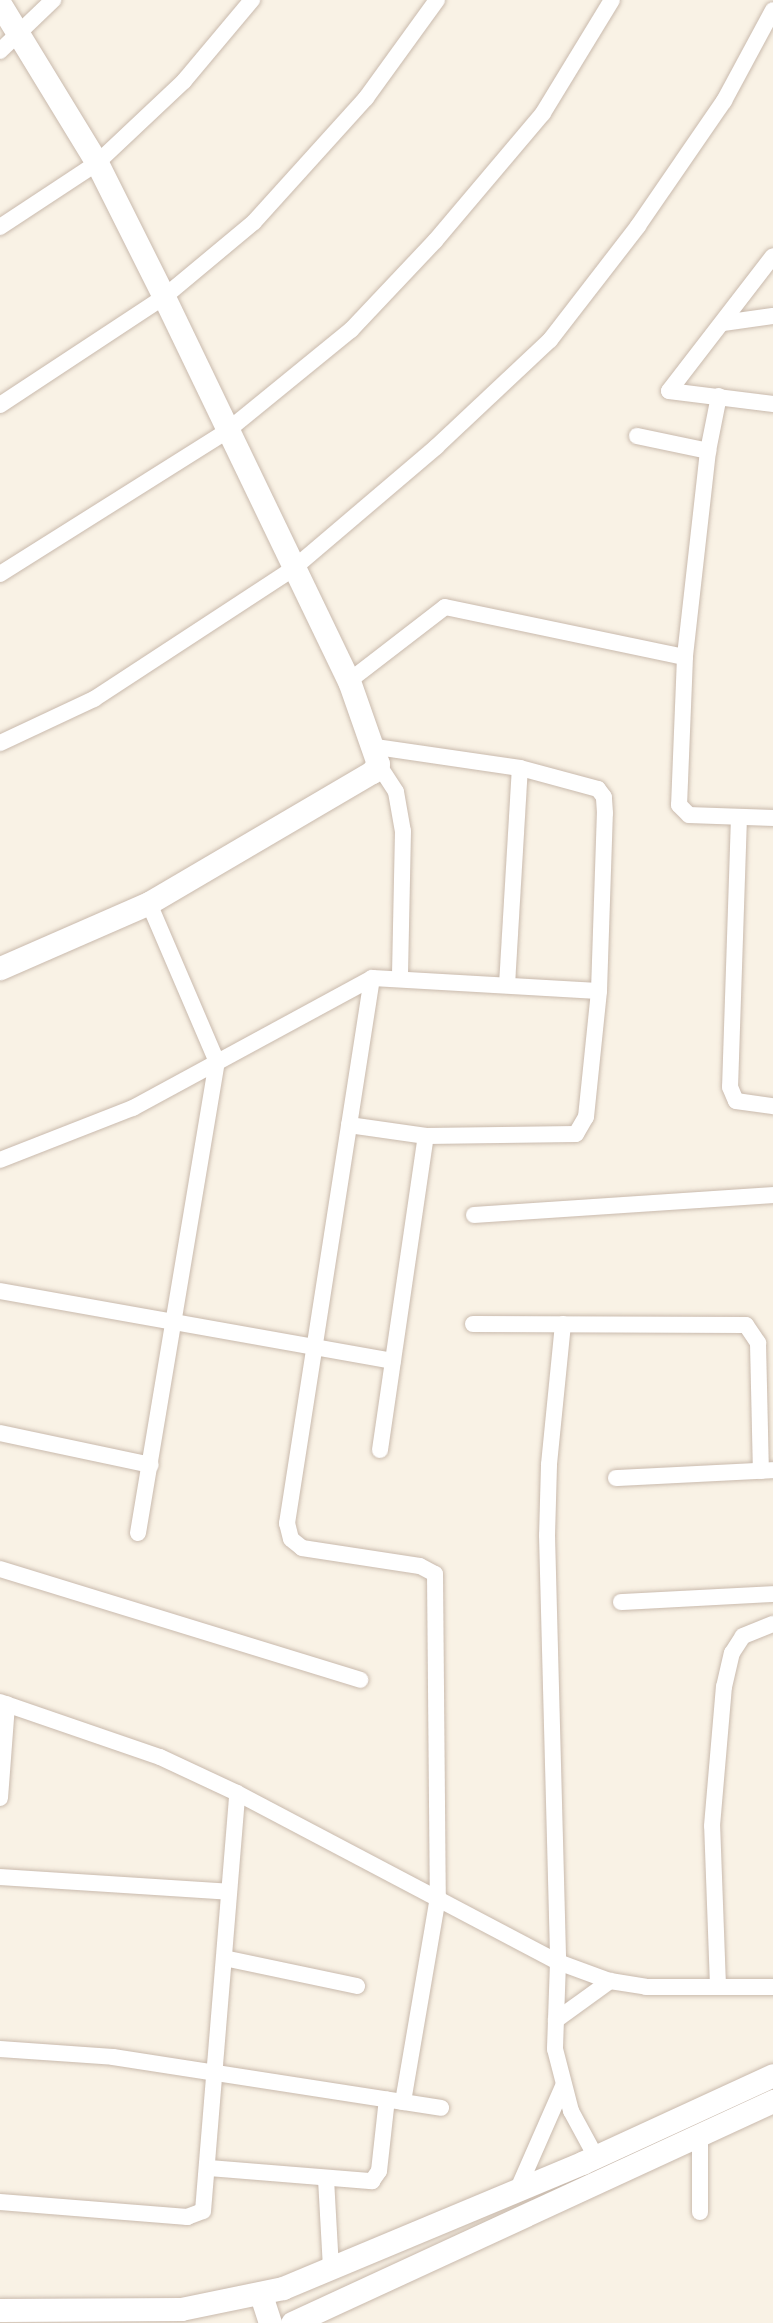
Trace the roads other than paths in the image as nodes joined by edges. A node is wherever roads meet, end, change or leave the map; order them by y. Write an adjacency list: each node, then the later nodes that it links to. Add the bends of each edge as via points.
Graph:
1 (53, 0): 7 (street)
2 (251, 0): 9 (street, via 184,81)
3 (437, 0): 12 (street, via 366,98 254,222)
4 (612, 0): 18 (street, via 543,113 435,241 351,330)
5 (0, 4): 7 (street)
6 (773, 10): 21 (street, via 724,100 639,226 550,340 436,447)
7 (19, 36): 8 (street); 9 (street)
8 (0, 51)
9 (97, 163): 10 (street); 12 (street)
10 (0, 227)
11 (773, 256): 14 (street)
12 (164, 297): 17 (street); 18 (street)
13 (773, 316): 14 (street)
14 (723, 323): 15 (street, via 669,391)
15 (719, 397): 16 (street); 20 (street)
16 (773, 404)
17 (0, 405)
18 (227, 431): 21 (street); 22 (street)
19 (637, 436): 20 (street)
20 (708, 450): 23 (street)
21 (293, 568): 24 (street); 25 (street, via 94,699)
22 (0, 574)
23 (685, 657): 24 (street, via 445,607); 28 (street, via 679,805 689,815)
24 (349, 681): 26 (street)
25 (0, 743)
26 (377, 755): 27 (street); 30 (street, via 372,772); 33 (street, via 396,792 403,831)
27 (520, 768): 34 (street); 35 (street, via 587,784 604,797)
28 (739, 817): 29 (street); 37 (street, via 730,1087 736,1101)
29 (773, 818)
30 (149, 903): 31 (street); 36 (street)
31 (0, 968)
32 (372, 978): 33 (street); 36 (street); 38 (street)
33 (400, 978): 34 (street)
34 (507, 985): 35 (street)
35 (599, 991): 39 (street, via 586,1117 576,1134)
36 (217, 1062): 40 (street, via 133,1108); 44 (street)
37 (773, 1106)
38 (349, 1125): 39 (street); 47 (street)
39 (426, 1136): 48 (street)
40 (0, 1160)
41 (773, 1195): 42 (street)
42 (474, 1215)
43 (0, 1291): 44 (street)
44 (176, 1324): 47 (street); 52 (street)
45 (472, 1324): 46 (street)
46 (563, 1324): 49 (street, via 746,1325 758,1343); 68 (street, via 547,1535)
47 (315, 1348): 48 (street); 66 (street, via 288,1509 291,1539 302,1548 420,1566 435,1574)
48 (393, 1361): 51 (street)
49 (767, 1373): 53 (street)
50 (0, 1433): 52 (street)
51 (380, 1450)
52 (151, 1465): 55 (street)
53 (767, 1471): 54 (street)
54 (616, 1478)
55 (138, 1533)
56 (0, 1569): 60 (street)
57 (773, 1594): 58 (street)
58 (621, 1602)
59 (773, 1624): 71 (street, via 743,1636 732,1653 724,1687 712,1826)
60 (360, 1681)
61 (3, 1703): 62 (street, via 160,1757); 63 (street)
62 (237, 1793): 65 (street); 66 (street)
63 (0, 1798)
64 (0, 1877): 65 (street)
65 (229, 1892): 67 (street)
66 (438, 1897): 68 (street); 78 (street)
67 (224, 1958): 70 (street); 75 (street)
68 (558, 1962): 69 (street); 73 (street)
69 (610, 1981): 71 (street, via 646,1987); 73 (street)
70 (357, 1986)
71 (718, 1986): 72 (street)
72 (773, 1987)
73 (556, 2020): 77 (street, via 555,2049)
74 (0, 2049): 75 (street, via 113,2057)
75 (215, 2073): 78 (street); 83 (street)
76 (773, 2075): 82 (street)
77 (563, 2086): 82 (street); 85 (street)
78 (395, 2100): 80 (street); 84 (street, via 376,2177 366,2181)
79 (773, 2101): 81 (street)
80 (440, 2108)
81 (700, 2136): 87 (street); 92 (street)
82 (596, 2157): 85 (street)
83 (209, 2168): 84 (street); 86 (street, via 206,2202 198,2216)
84 (326, 2179): 88 (street)
85 (517, 2191): 88 (street)
86 (0, 2202)
87 (700, 2212)
88 (331, 2268): 89 (street)
89 (305, 2279): 90 (street); 92 (street)
90 (261, 2295): 91 (street, via 181,2309); 93 (street)
91 (0, 2311)
92 (319, 2313): 94 (street)
93 (270, 2323)
94 (292, 2323)

